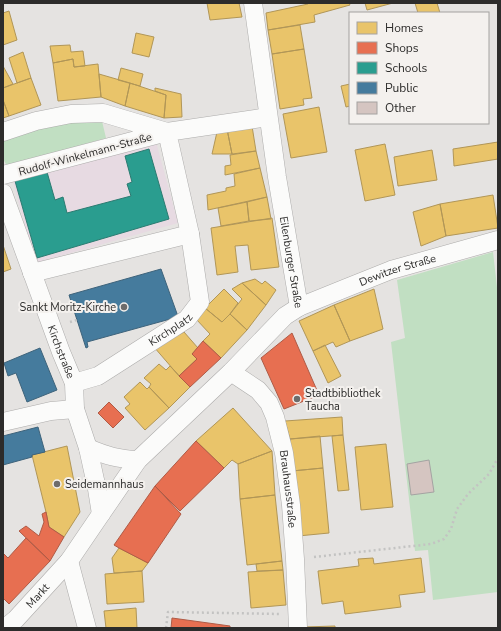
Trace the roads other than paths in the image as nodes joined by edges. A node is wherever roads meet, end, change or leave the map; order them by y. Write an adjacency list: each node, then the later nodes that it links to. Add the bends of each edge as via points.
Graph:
1 (253, 3): 2 (street, Eilenburger Straße)
2 (268, 117): 4 (street, Rudolf-Winkelmann-Straße); 10 (street, Eilenburger Straße)
3 (3, 132): 4 (street, Rudolf-Winkelmann-Straße, via 36,121 71,114 103,113)
4 (167, 132): 5 (street, Rudolf-Winkelmann-Straße); 7 (street, Kirchplatz)
5 (3, 175)
6 (3, 193): 9 (street, Kirchstraße)
7 (190, 234): 9 (street); 12 (street, Kirchplatz, via 200,302 187,319 98,376)
8 (498, 240): 10 (street, Dewitzer Straße, via 392,270)
9 (32, 273): 12 (street, Kirchstraße)
10 (299, 306): 11 (street, Eilenburger Straße, via 285,316)
11 (231, 372): 16 (street, Eilenburger Straße); 19 (street, Brauhausstraße, via 258,390 269,403 275,417 284,453 291,505)
12 (74, 383): 13 (street, Kirchstraße)
13 (75, 409): 14 (street, via 51,411); 15 (street, Kirchstraße)
14 (3, 422)
15 (88, 448): 16 (street, via 120,459); 17 (street, Kirchstraße)
16 (138, 460): 17 (street, Eilenburger Straße)
17 (101, 514): 18 (street, Markt)
18 (69, 561): 20 (street, Markt); 21 (street)
19 (298, 621)
20 (5, 628)
21 (87, 628)

